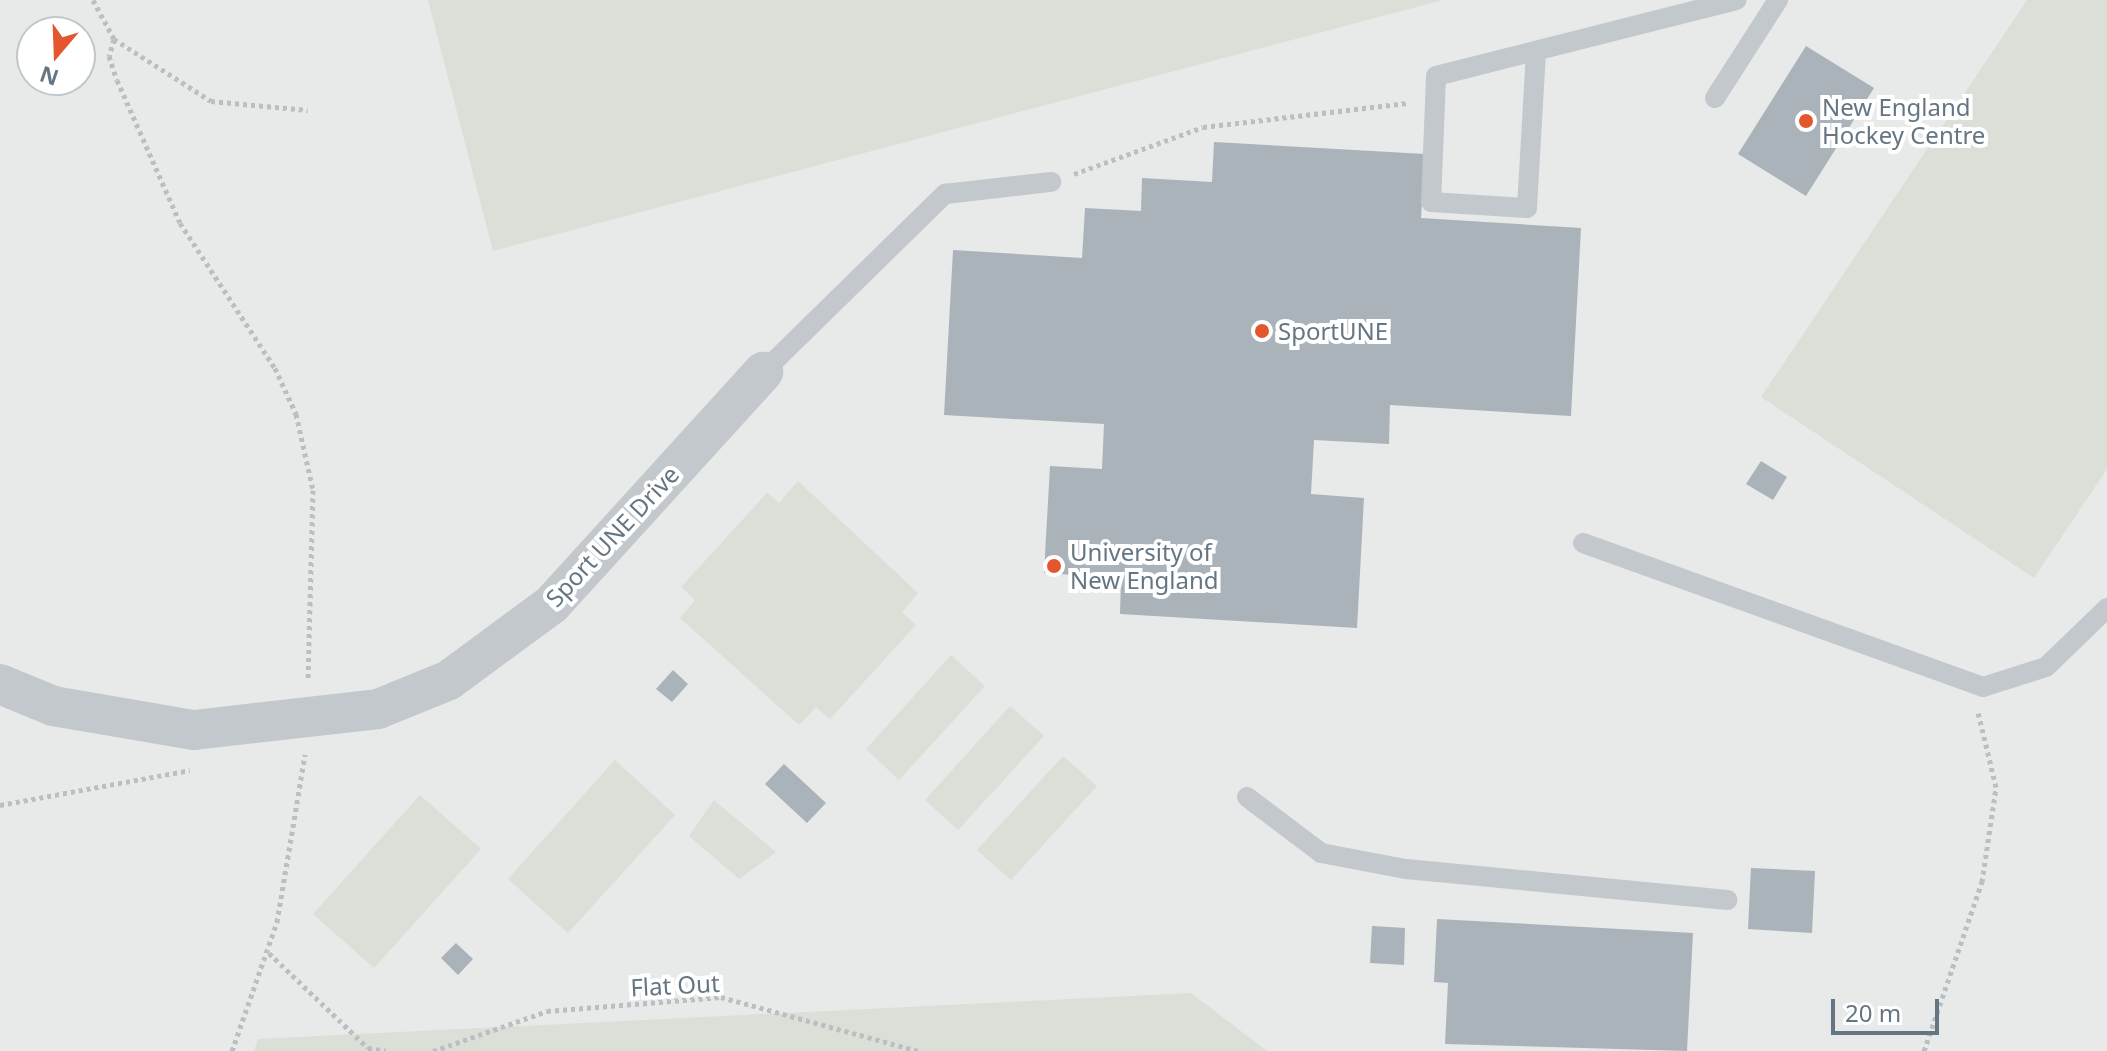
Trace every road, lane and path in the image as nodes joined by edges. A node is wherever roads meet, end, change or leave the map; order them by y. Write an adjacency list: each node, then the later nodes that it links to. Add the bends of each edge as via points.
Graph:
1 (93, 0): 4 (path)
2 (1737, 0): 5 (lane)
3 (1778, 0): 6 (lane)
4 (114, 39): 8 (path, via 211,101); 15 (path, via 109,56 117,80 180,223 275,368 296,414 313,490)
5 (1536, 52): 5 (lane, via 1527,208 1431,202 1436,76)
6 (1715, 98)
7 (1406, 103): 9 (path, via 1203,127)
8 (308, 110)
9 (1051, 182): 10 (lane, Sport UNE Drive, via 945,194)
10 (763, 372): 13 (street, Sport UNE Drive, via 552,604 449,680 412,695 308,721 194,730 53,706)
11 (1583, 543): 14 (lane)
12 (2107, 608): 14 (lane, via 2046,667)
13 (0, 684)
14 (1983, 687): 27 (path, via 1977,716 1996,787 1982,882)
15 (308, 697)
16 (307, 741): 21 (path)
17 (196, 769): 19 (path)
18 (1247, 797): 20 (lane, via 1321,853 1406,869)
19 (0, 805)
20 (1728, 900)
21 (269, 953): 22 (path); 23 (path)
22 (367, 1050): 24 (path)
23 (232, 1051)
24 (386, 1051)
25 (433, 1051): 26 (path, Flat Out, via 547,1011 721,997)
26 (918, 1051)
27 (1924, 1051)

